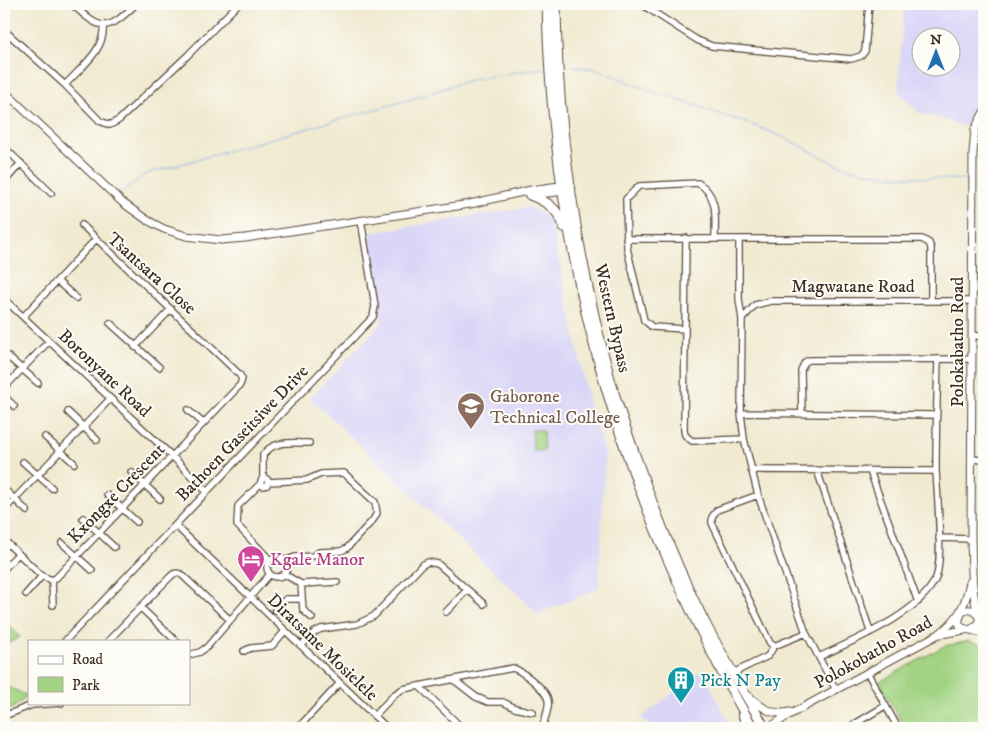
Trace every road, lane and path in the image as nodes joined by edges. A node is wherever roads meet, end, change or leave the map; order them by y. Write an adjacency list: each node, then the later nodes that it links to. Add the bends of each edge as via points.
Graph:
1 (72, 4): 8 (street, via 94,23)
2 (136, 4): 8 (street, via 118,22)
3 (238, 4): 10 (street, via 180,63 110,125 100,121)
4 (547, 4): 16 (highway, Western Bypass, via 553,114)
5 (556, 4): 16 (highway, Western Bypass)
6 (642, 4): 7 (street, via 697,40 712,46 857,59 865,51)
7 (869, 4)
8 (104, 25): 10 (street, via 98,49)
9 (4, 30): 10 (street)
10 (65, 85)
11 (4, 91): 20 (street, via 123,203 174,233 208,239 233,239)
12 (984, 112): 32 (street, Polokabatho Road, via 975,128 973,153)
13 (4, 147): 14 (street)
14 (21, 163): 15 (street); 17 (street)
15 (4, 182)
16 (565, 188): 18 (street); 19 (street); 27 (highway, Western Bypass); 139 (highway, Western Bypass, via 594,313 627,431 670,545 706,624)
17 (51, 193)
18 (516, 194): 19 (street); 20 (street)
19 (530, 195): 27 (highway, via 549,204 559,215)
20 (362, 220): 80 (street, Bathoen Gaseitsiwe Drive, via 375,306 373,317)
21 (82, 225): 23 (street)
22 (686, 238): 24 (street); 25 (street); 37 (street)
23 (96, 239): 28 (street, Tsantsara Close); 33 (street, Tsantsara Close)
24 (626, 239): 25 (street, via 626,200 635,188 698,183 715,204); 37 (street, via 644,320 652,327)
25 (715, 239): 26 (street)
26 (739, 240): 31 (street, via 925,240 931,248); 35 (street)
27 (576, 268): 145 (highway, Western Bypass, via 607,395 649,517 698,626)
28 (57, 281): 29 (street); 34 (street, Tsantsara Close)
29 (76, 298)
30 (4, 299): 34 (street, Boronyane Road)
31 (931, 301): 32 (street, Magwatane Road); 35 (street, Magwatane Road, via 771,301 755,306)
32 (972, 301): 38 (street, Polokabatho Road)
33 (171, 309): 41 (street); 47 (street, Tsantsara Close)
34 (23, 317): 40 (street, Boronyane Road)
35 (742, 319): 55 (street)
36 (110, 323): 41 (street)
37 (685, 329): 61 (street, via 685,435 692,441)
38 (972, 335): 39 (street); 44 (street, Polokabatho Road)
39 (984, 336)
40 (49, 341): 46 (street); 51 (street, Boronyane Road)
41 (135, 347): 45 (street)
42 (6, 354): 46 (street)
43 (938, 359): 44 (street); 56 (street, via 809,360 802,370); 57 (street)
44 (971, 359): 66 (street, Polokabatho Road)
45 (159, 367)
46 (22, 368): 48 (street); 49 (street)
47 (242, 379): 58 (street, Kxongxe Crescent)
48 (38, 383)
49 (4, 388)
50 (4, 396): 52 (street)
51 (110, 399): 59 (street); 65 (street, Boronyane Road)
52 (14, 406)
53 (188, 410): 58 (street)
54 (68, 412): 59 (street)
55 (741, 413): 56 (street); 61 (street)
56 (802, 414): 57 (street)
57 (936, 415): 73 (street)
58 (203, 423): 65 (street, Kxongxe Crescent)
59 (83, 426): 62 (street); 64 (street)
60 (45, 437): 64 (street)
61 (744, 439): 70 (street)
62 (97, 440)
63 (309, 443): 76 (street, via 276,444 266,450 262,458)
64 (60, 451): 69 (street); 75 (street)
65 (172, 456): 77 (street, Kxongxe Crescent); 80 (street, Boronyane Road)
66 (971, 459): 67 (street); 93 (street, Polokabatho Road)
67 (984, 460)
68 (24, 462): 75 (street)
69 (74, 463)
70 (751, 470): 71 (street); 82 (street)
71 (817, 470): 72 (street); 126 (street)
72 (870, 471): 73 (street); 114 (street)
73 (936, 471): 92 (street)
74 (131, 472): 77 (street)
75 (38, 475): 78 (street); 83 (street)
76 (264, 481): 99 (street, via 238,506 238,526); 100 (street, via 307,480 318,475 344,473 375,502 377,512 373,520 344,550)
77 (145, 484): 84 (street); 85 (street, Kxongxe Crescent)
78 (52, 488)
79 (4, 489): 83 (street)
80 (206, 492): 90 (street, Bathoen Gaseitsiwe Drive)
81 (107, 495): 85 (street)
82 (758, 495): 127 (street); 134 (street, via 717,510 712,523)
83 (15, 499): 86 (street); 87 (street)
84 (160, 499)
85 (122, 508): 89 (street); 91 (street, Kxongxe Crescent)
86 (4, 510)
87 (27, 511)
88 (83, 518): 91 (street)
89 (137, 522)
90 (175, 525): 112 (street, Diratsame Mosielele); 130 (street, Bathoen Gaseitsiwe Drive)
91 (99, 533): 96 (street); 98 (street, Kxongxe Crescent)
92 (939, 538): 93 (street); 114 (street, via 936,579)
93 (971, 539): 105 (street, Polokabatho Road)
94 (4, 540): 97 (street)
95 (62, 543): 98 (street)
96 (114, 546)
97 (18, 554): 101 (street); 106 (street)
98 (76, 556): 102 (street); 107 (street, Kxongxe Crescent)
99 (270, 560): 100 (street, via 278,557); 103 (street, via 267,567)
100 (284, 560): 104 (street, via 287,568)
101 (4, 569)
102 (92, 570)
103 (270, 574): 104 (street, via 277,577); 112 (street)
104 (284, 574): 109 (street)
105 (972, 574): 120 (street, via 966,602); 122 (street, via 974,602)
106 (42, 576): 107 (street); 111 (street)
107 (52, 580): 116 (street)
108 (338, 582): 109 (street)
109 (301, 584): 113 (street)
110 (467, 590): 115 (street); 119 (street); 133 (street, via 438,564 428,562 374,616 357,624 321,629)
111 (26, 594)
112 (249, 597): 123 (street); 125 (street, Diratsame Mosielele)
113 (302, 599): 118 (street, via 286,599); 121 (street, via 303,610)
114 (918, 602): 126 (street)
115 (484, 604)
116 (53, 605)
117 (140, 607): 123 (street, via 177,573); 131 (street); 132 (street)
118 (275, 610)
119 (446, 612)
120 (959, 615): 122 (street, via 972,609); 124 (street, via 960,625); 129 (street, Polokobatho Road)
121 (312, 618)
122 (980, 618): 124 (street, via 979,624)
123 (230, 620): 136 (street, via 207,647)
124 (968, 630): 128 (street); 129 (street)
125 (285, 631): 133 (street, Diratsame Mosielele); 135 (street, via 272,646)
126 (870, 631): 137 (street)
127 (806, 633): 134 (street); 137 (street)
128 (984, 633)
129 (939, 634): 138 (street, Polokobatho Road)
130 (66, 640)
131 (109, 640)
132 (175, 640)
133 (300, 646): 141 (street, Diratsame Mosielele)
134 (774, 646): 139 (street, via 768,656)
135 (244, 651)
136 (190, 654)
137 (819, 657): 143 (street)
138 (867, 672): 143 (street, Polokobatho Road); 147 (street)
139 (733, 673): 144 (highway, Western Bypass)
140 (454, 680): 142 (street); 149 (street, via 488,702 503,702); 155 (street, via 513,668 521,671 548,699)
141 (339, 684): 151 (street, Diratsame Mosielele); 152 (street)
142 (419, 686): 151 (street, via 395,694); 154 (street)
143 (836, 690): 148 (street, Polokobatho Road)
144 (743, 691): 148 (street, via 768,711 782,714); 158 (highway, Western Bypass)
145 (734, 694): 156 (street); 157 (highway, Western Bypass)
146 (32, 704): 150 (street)
147 (885, 706): 160 (street); 161 (street)
148 (797, 710): 159 (street, Polokobatho Road)
149 (533, 712)
150 (4, 716)
151 (374, 716): 153 (street, Diratsame Mosielele)
152 (298, 728)
153 (387, 728)
154 (462, 728)
155 (542, 728)
156 (746, 728)
157 (753, 728)
158 (765, 728)
159 (769, 728)
160 (848, 728)
161 (898, 728)

